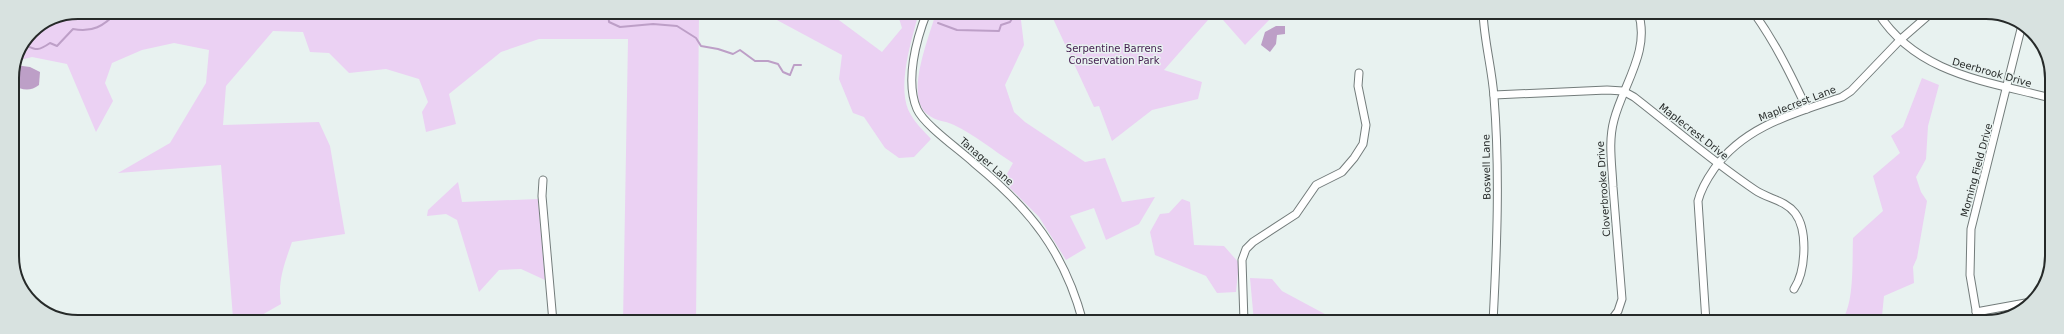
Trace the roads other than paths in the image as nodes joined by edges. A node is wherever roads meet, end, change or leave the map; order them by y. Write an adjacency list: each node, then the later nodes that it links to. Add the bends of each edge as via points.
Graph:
1 (924, 19): 21 (street, Tanager Lane, via 911,76 911,93 918,111 1031,216 1045,234 1066,272)
2 (1483, 19): 12 (street, Boswell Lane)
3 (1639, 19): 11 (street, Cloverbrooke Drive, via 1641,45 1638,59)
4 (1758, 19): 14 (street, via 1785,60)
5 (1883, 19): 8 (street, Deerbrook Drive)
6 (1923, 19): 8 (street, Maplecrest Lane)
7 (2021, 30): 10 (street, Morning Field Drive)
8 (1900, 40): 10 (street, Deerbrook Drive, via 1911,50 1947,70); 14 (street, Maplecrest Lane, via 1851,91 1842,97)
9 (1359, 73): 22 (street, via 1358,86 1366,125 1363,144 1342,172 1316,184 1296,214 1246,249 1242,260)
10 (2008, 87): 13 (street, Deerbrook Drive); 19 (street, Morning Field Drive, via 1971,229 1970,275)
11 (1623, 91): 12 (street, Maplecrest Drive); 15 (street, Maplecrest Drive); 24 (street, Cloverbrooke Drive, via 1610,135 1622,299)
12 (1494, 95): 23 (street, Boswell Lane, via 1497,240)
13 (2045, 96)
14 (1806, 109): 15 (street, Maplecrest Lane, via 1751,133 1740,140)
15 (1718, 164): 17 (street, Maplecrest Drive, via 1757,191 1790,207 1799,219 1803,241 1803,270); 25 (street, Maplecrest Lane, via 1703,186 1698,201)
16 (543, 180): 20 (street, via 542,196)
17 (1794, 289)
18 (2020, 304): 19 (street)
19 (1976, 312): 26 (street, Morning Field Drive)
20 (553, 315)
21 (1081, 315)
22 (1244, 315)
23 (1493, 315)
24 (1615, 315)
25 (1706, 315)
26 (1977, 315)

